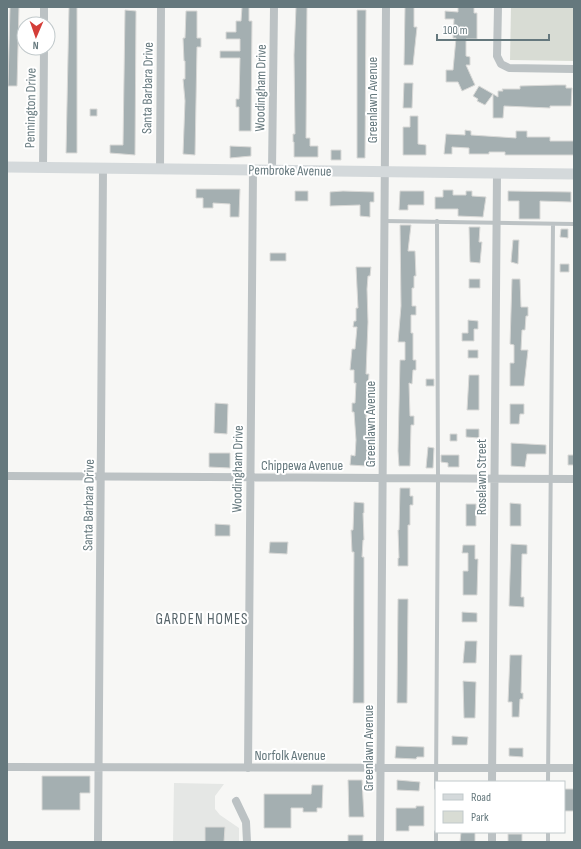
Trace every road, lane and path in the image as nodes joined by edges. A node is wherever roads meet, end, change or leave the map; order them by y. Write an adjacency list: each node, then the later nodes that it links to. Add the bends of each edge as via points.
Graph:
1 (161, 7): 10 (street, Santa Barbara Drive)
2 (274, 7): 12 (street, Woodingham Drive)
3 (386, 7): 13 (street, Greenlawn Avenue)
4 (498, 7): 6 (street, via 500,64 509,68)
5 (44, 56): 8 (street, Pennington Drive)
6 (574, 69)
7 (7, 167): 8 (street, Pembroke Avenue)
8 (43, 167): 9 (street, Pembroke Avenue)
9 (103, 169): 10 (street, Pembroke Avenue); 22 (street, Santa Barbara Drive)
10 (160, 169): 11 (street, Pembroke Avenue)
11 (253, 170): 12 (street, Pembroke Avenue); 23 (street, Woodingham Drive)
12 (272, 170): 13 (street, Pembroke Avenue)
13 (385, 172): 14 (street, Pembroke Avenue); 16 (street, Greenlawn Avenue)
14 (497, 173): 15 (street, Pembroke Avenue); 18 (street, Roselawn Street)
15 (574, 174)
16 (384, 221): 17 (lane); 24 (street, Greenlawn Avenue)
17 (437, 221): 18 (lane); 25 (lane)
18 (496, 222): 19 (lane); 26 (street, Roselawn Street)
19 (553, 224): 20 (lane); 27 (lane)
20 (574, 224)
21 (7, 476): 22 (street, Chippewa Avenue)
22 (101, 478): 23 (street, Chippewa Avenue); 30 (street, Santa Barbara Drive)
23 (250, 478): 24 (street, Chippewa Avenue); 31 (street, Woodingham Drive)
24 (382, 478): 25 (street, Chippewa Avenue); 32 (street, Greenlawn Avenue)
25 (438, 478): 26 (street, Chippewa Avenue); 33 (lane)
26 (494, 478): 27 (street, Chippewa Avenue); 34 (street, Roselawn Street)
27 (551, 479): 28 (street, Chippewa Avenue); 35 (lane)
28 (574, 479)
29 (7, 767): 30 (street, Norfolk Avenue)
30 (99, 768): 31 (street, Norfolk Avenue); 41 (street, Santa Barbara Drive)
31 (248, 768): 32 (street, Norfolk Avenue)
32 (380, 768): 33 (street, Norfolk Avenue); 43 (street, Greenlawn Avenue)
33 (436, 768): 34 (street, Norfolk Avenue); 37 (lane)
34 (492, 768): 35 (street, Norfolk Avenue); 38 (street, Roselawn Street)
35 (548, 768): 36 (street, Norfolk Avenue); 39 (lane)
36 (574, 768)
37 (436, 781)
38 (492, 781)
39 (548, 781)
40 (236, 801): 42 (street, via 246,822)
41 (98, 842)
42 (247, 842)
43 (380, 842)

